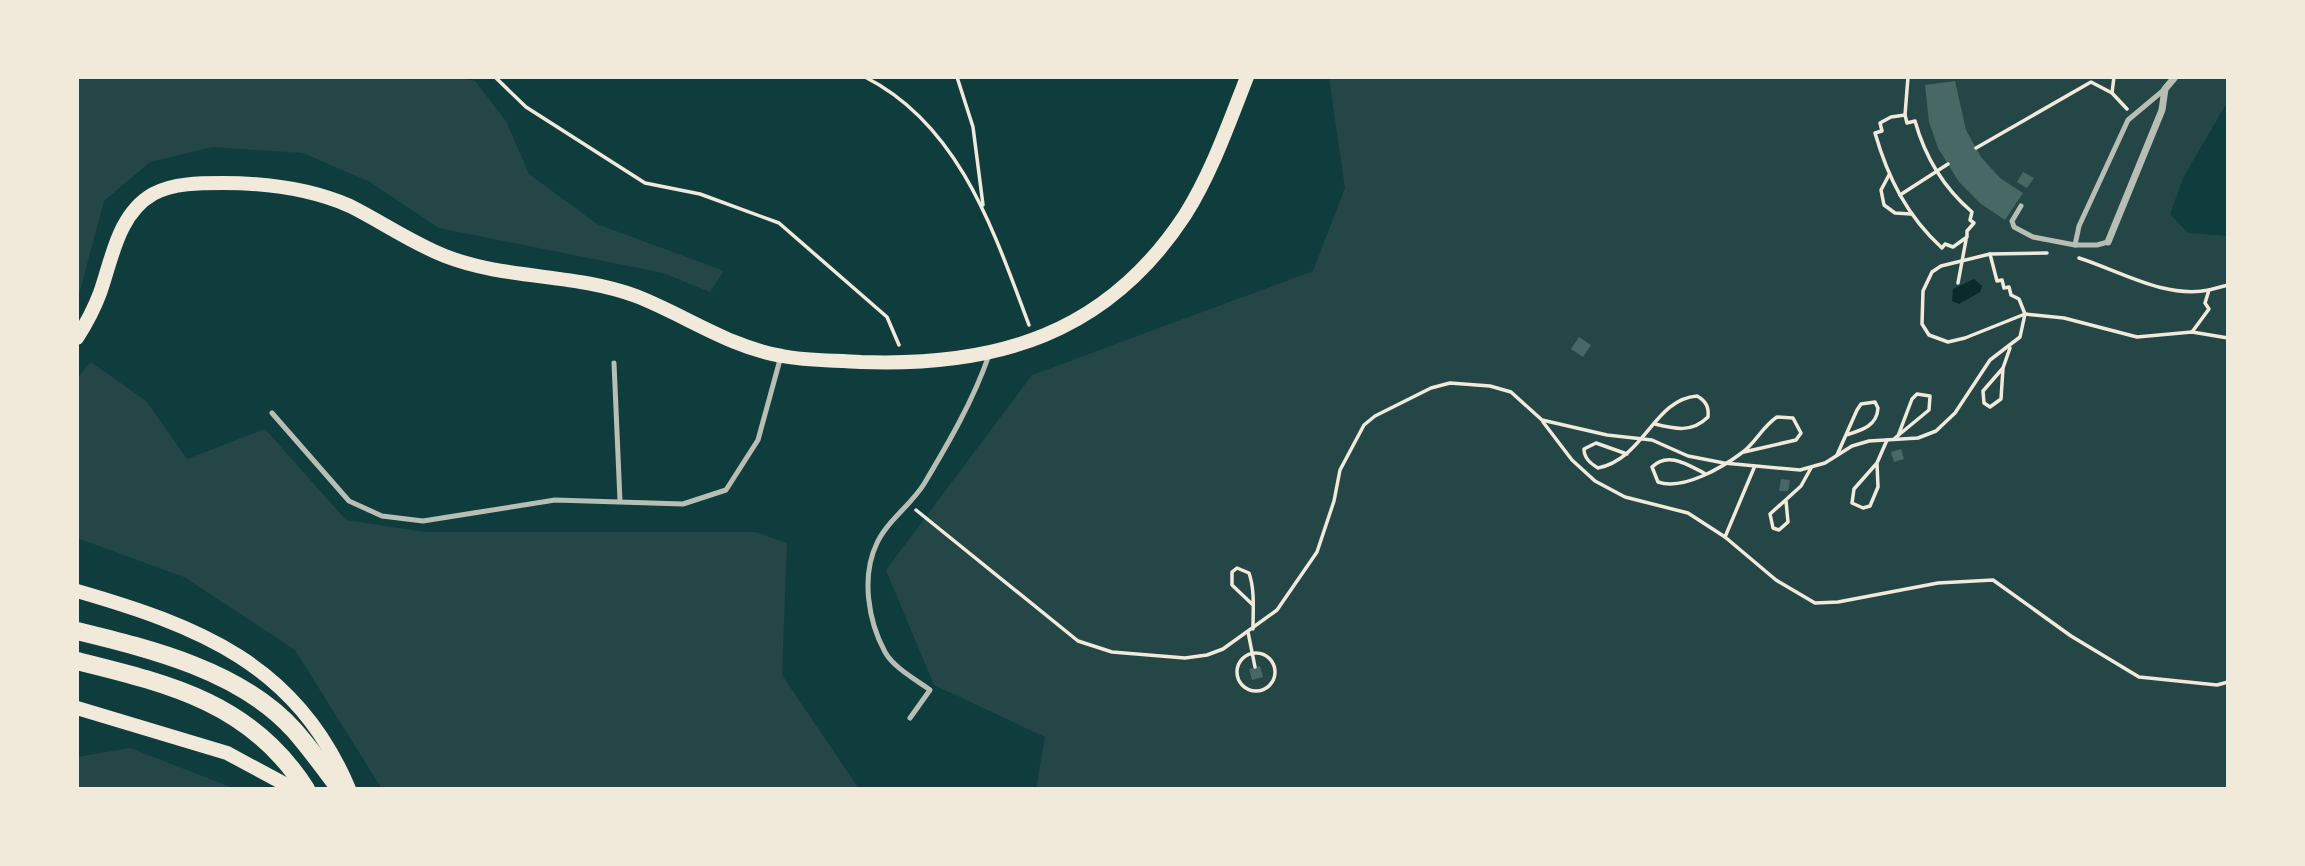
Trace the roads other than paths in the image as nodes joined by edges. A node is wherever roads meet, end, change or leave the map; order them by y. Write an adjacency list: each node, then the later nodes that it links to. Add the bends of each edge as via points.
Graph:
1 (1247, 77): 8 (main road, via 1186,213 1150,260 1122,288 1083,316 1035,340)
2 (2175, 77): 3 (street)
3 (2165, 89): 5 (street, via 2162,110); 6 (lane, via 2128,120)
4 (2021, 206): 6 (lane, via 2012,221 2014,227 2033,237)
5 (2108, 242): 6 (lane)
6 (2075, 244)
7 (77, 338): 9 (main road, via 99,296 120,231 152,194 203,183 261,183 309,191 350,206 449,258 593,283 637,297 734,342)
8 (989, 355): 9 (main road, via 906,363); 17 (lane, via 974,396 909,505 877,541 867,580 886,653 930,690)
9 (781, 356): 12 (lane, via 758,440 726,490 683,504)
10 (614, 363): 12 (lane)
11 (272, 413): 12 (lane, via 349,501 382,516 423,521 555,500)
12 (620, 501)
13 (77, 590): 21 (main road, via 158,614 210,637 246,660 285,691 311,720)
14 (77, 631): 20 (main road, via 177,660 259,700 292,728)
15 (77, 661): 19 (main road, via 162,682 221,708 253,729 289,764)
16 (77, 708): 18 (main road, via 227,753)
17 (910, 718)
18 (294, 789)
19 (306, 789)
20 (340, 789)
21 (349, 789)

